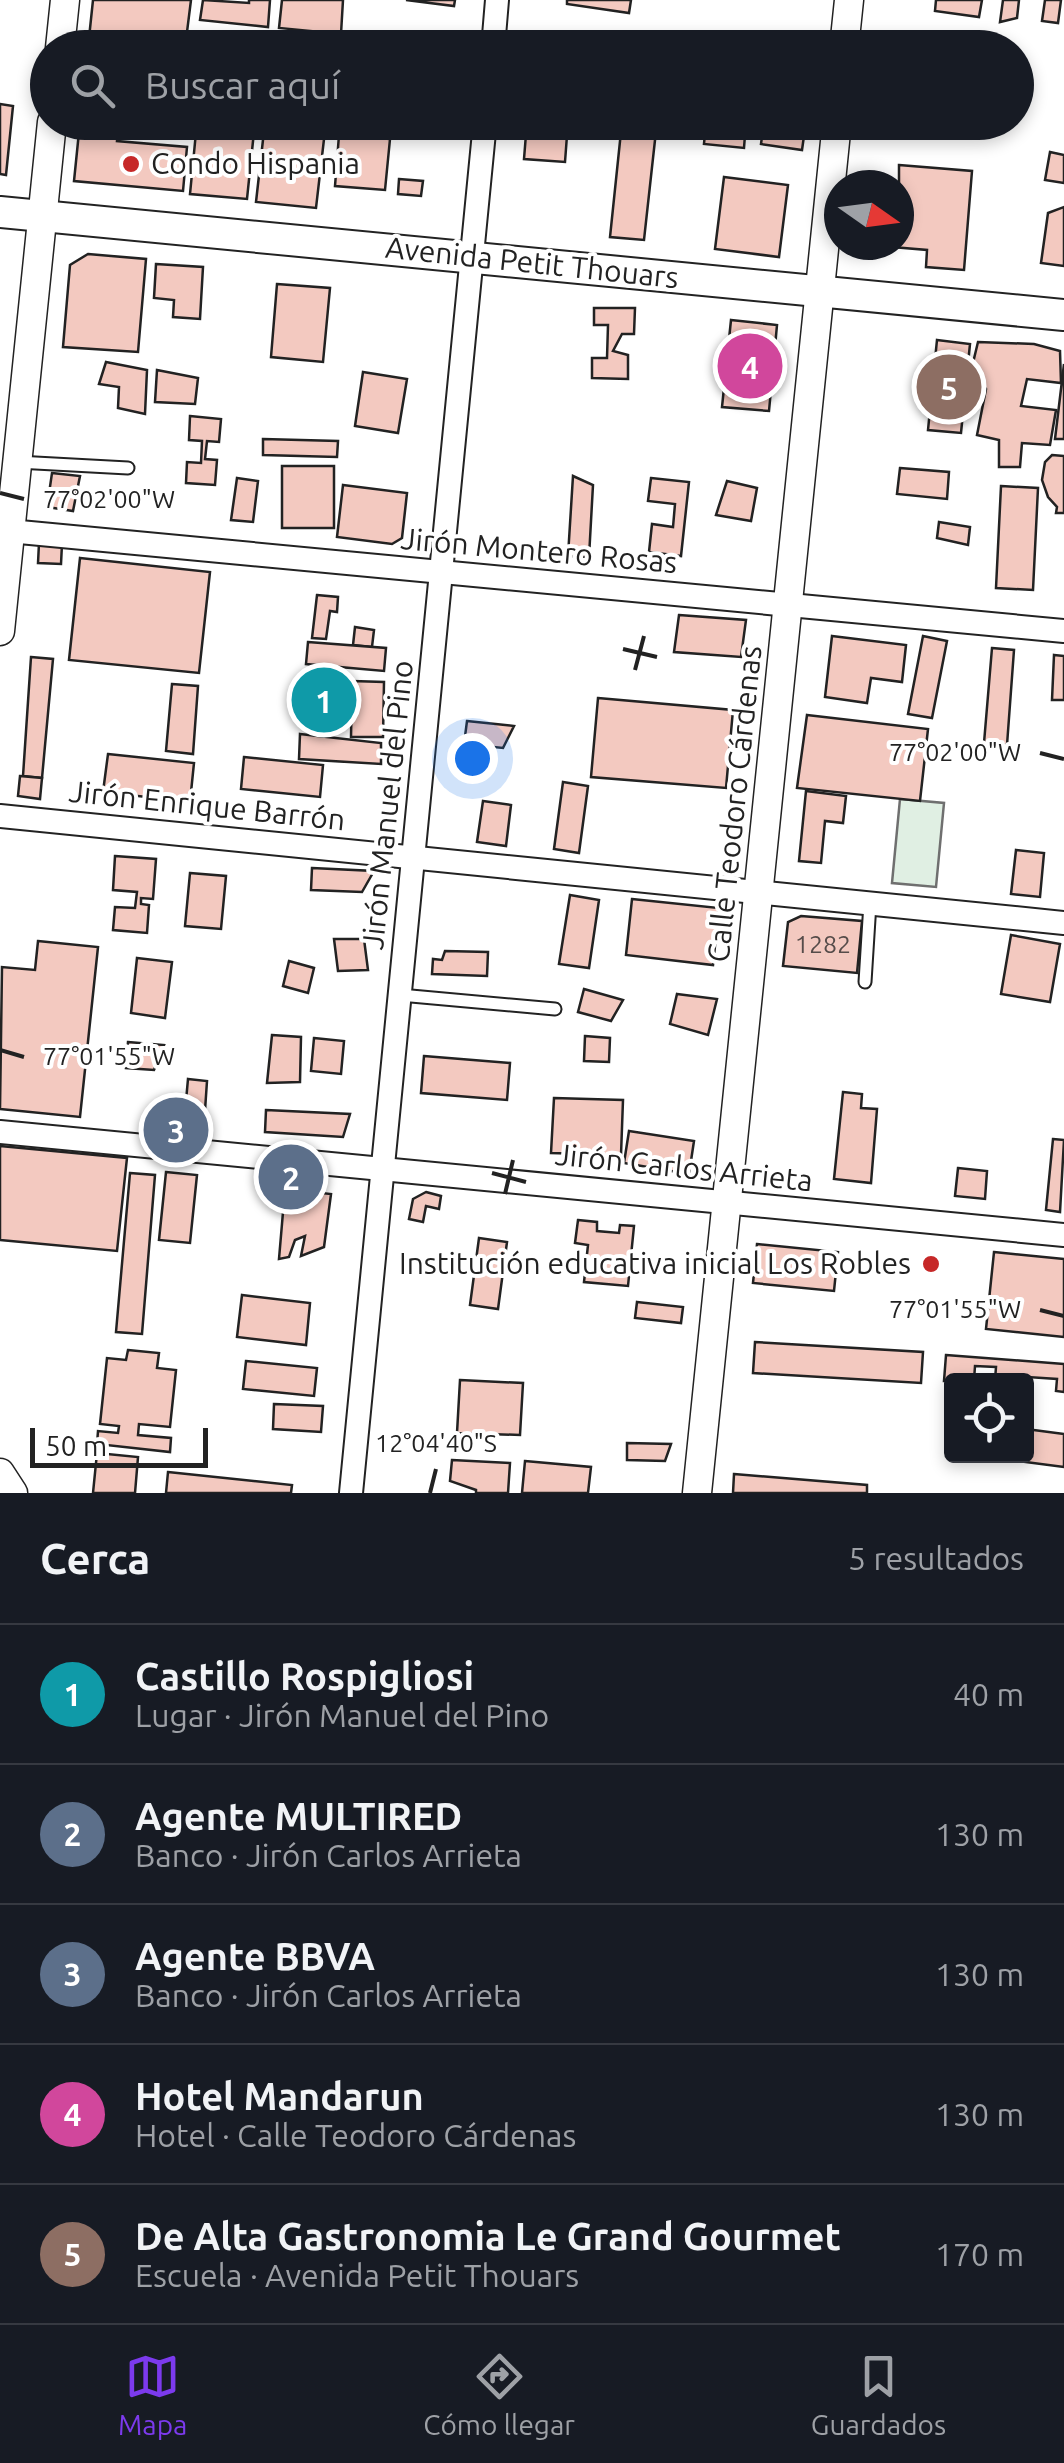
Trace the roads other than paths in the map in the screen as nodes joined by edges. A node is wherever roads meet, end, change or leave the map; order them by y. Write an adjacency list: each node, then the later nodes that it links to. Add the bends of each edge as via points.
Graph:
1 (65, 0): 4 (street)
2 (497, 0): 5 (street)
3 (849, 0): 6 (street)
4 (62, 30)
5 (494, 30)
6 (846, 30)
7 (50, 140): 11 (street)
8 (483, 140): 12 (street, Jirón Manuel del Pino)
9 (834, 140): 13 (street, Calle Teodoro Cárdenas)
10 (0, 212): 11 (main road, Avenida Petit Thouars)
11 (43, 216): 12 (main road, Avenida Petit Thouars); 15 (street)
12 (472, 258): 13 (main road, Avenida Petit Thouars); 18 (street, Jirón Manuel del Pino)
13 (819, 291): 14 (main road, Avenida Petit Thouars); 19 (street, Calle Teodoro Cárdenas)
14 (1064, 315)
15 (16, 462): 16 (lane); 17 (street)
16 (128, 468)
17 (4, 533): 18 (street, Jirón Montero Rosas); 21 (street)
18 (441, 572): 19 (street, Jirón Montero Rosas); 23 (street, Jirón Manuel del Pino)
19 (788, 605): 20 (street, Jirón Montero Rosas); 24 (street, Calle Teodoro Cárdenas)
20 (1064, 630)
21 (0, 632)
22 (0, 816): 23 (street, Jirón Enrique Barrón)
23 (413, 856): 24 (street, Jirón Enrique Barrón); 28 (street, Jirón Manuel del Pino)
24 (758, 891): 25 (street, Jirón Enrique Barrón); 32 (street, Calle Teodoro Cárdenas)
25 (870, 903): 26 (street, Jirón Enrique Barrón); 27 (lane)
26 (1064, 924)
27 (865, 982)
28 (400, 995): 29 (lane); 31 (street, Jirón Manuel del Pino)
29 (555, 1009)
30 (0, 1132): 31 (street, Jirón Carlos Arrieta)
31 (383, 1169): 32 (street, Jirón Carlos Arrieta); 36 (street, Jirón Manuel del Pino)
32 (727, 1202): 33 (street, Jirón Carlos Arrieta); 37 (street, Calle Teodoro Cárdenas)
33 (1064, 1235)
34 (0, 1473): 35 (street)
35 (13, 1493)
36 (351, 1493)
37 (698, 1493)

